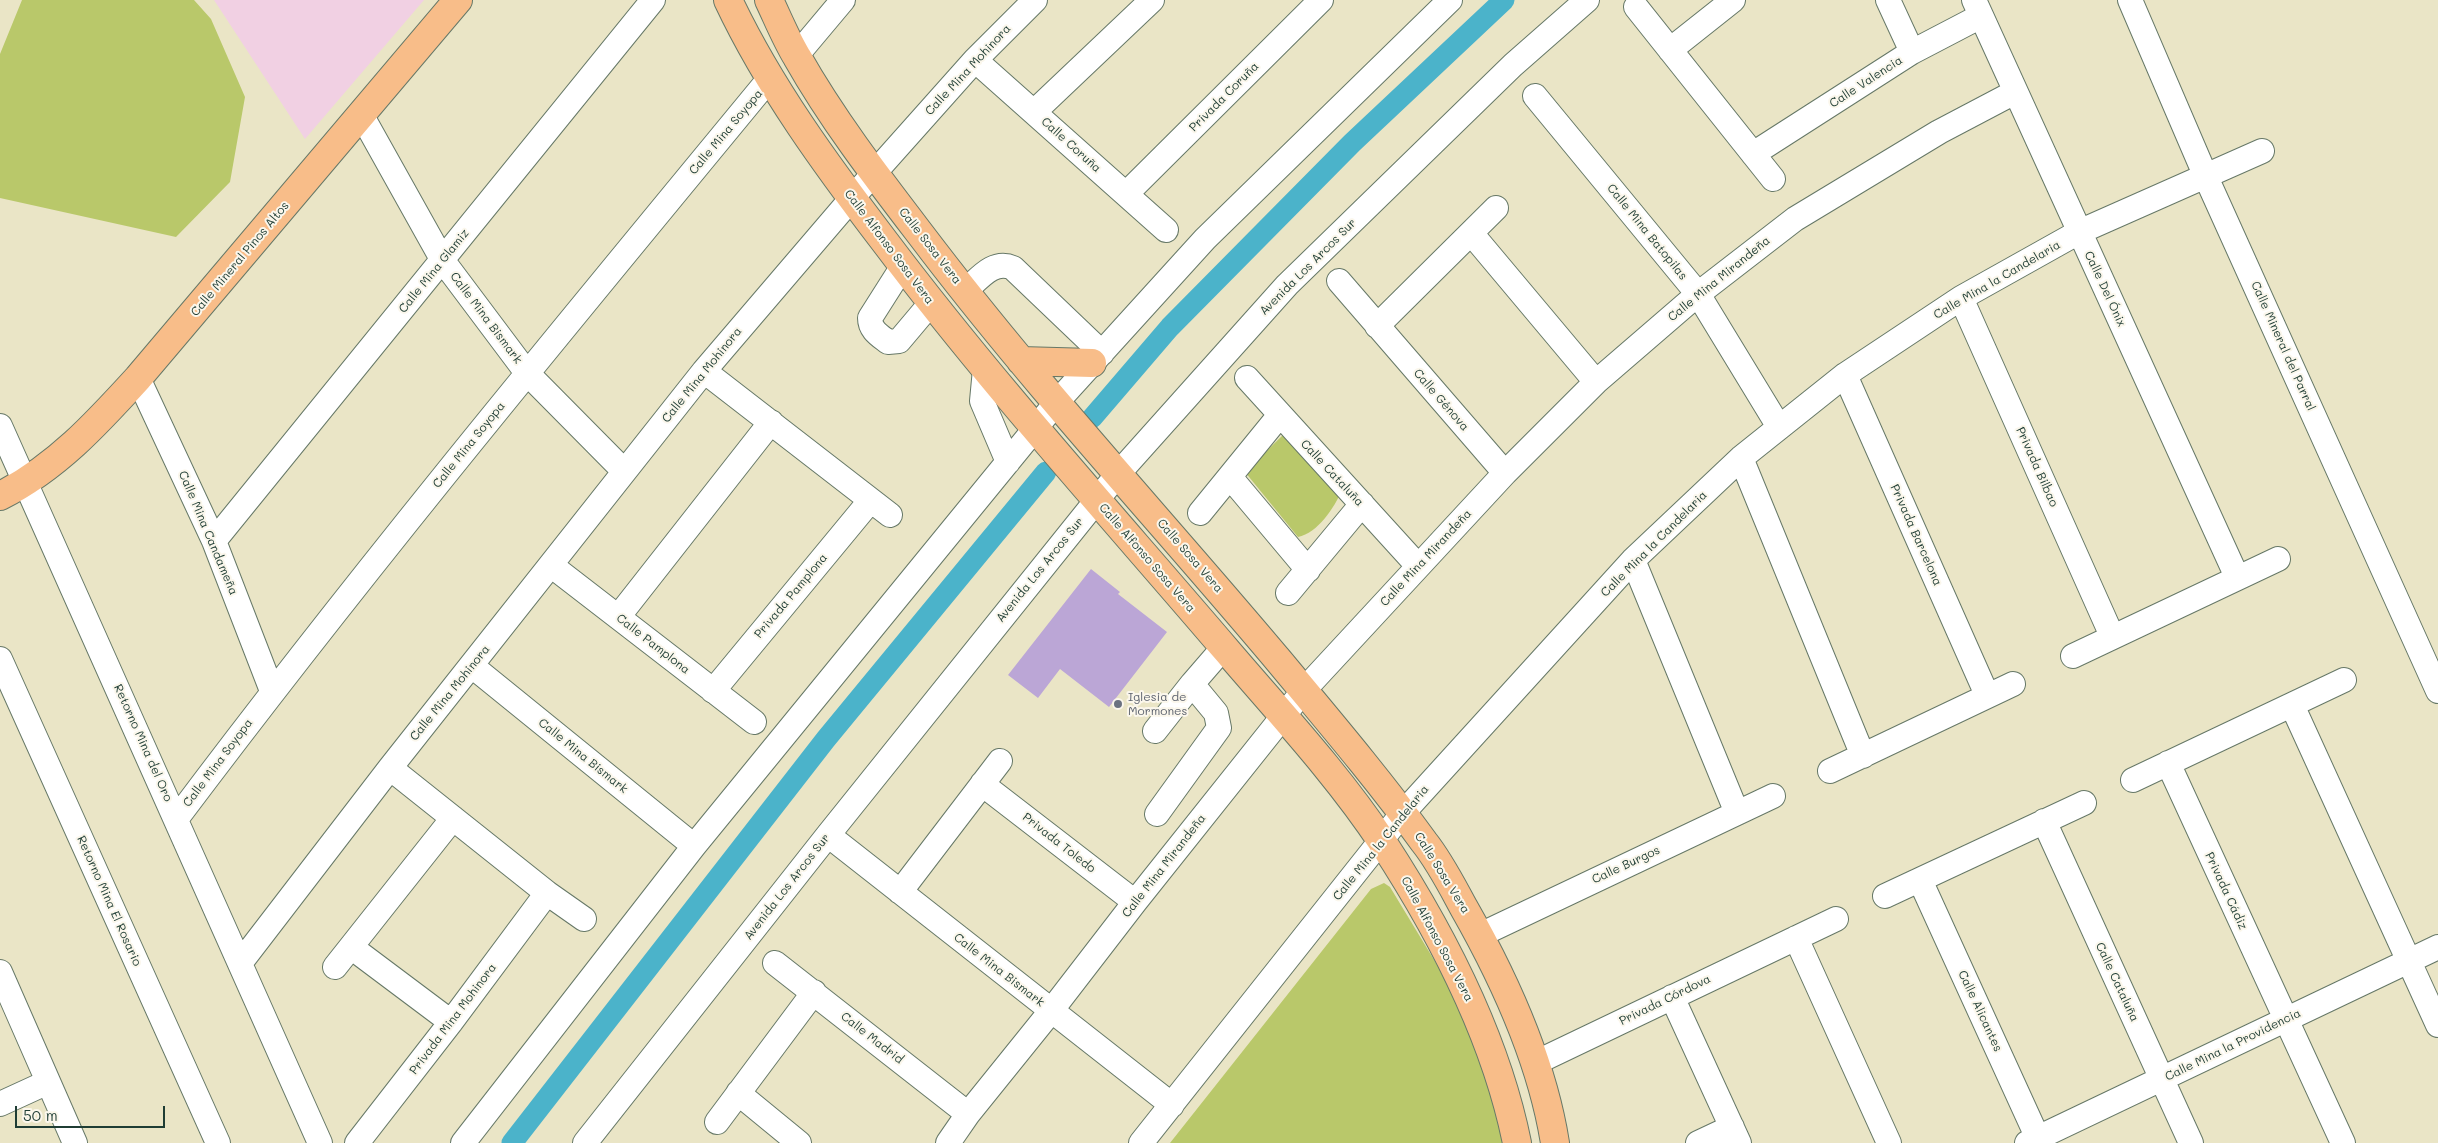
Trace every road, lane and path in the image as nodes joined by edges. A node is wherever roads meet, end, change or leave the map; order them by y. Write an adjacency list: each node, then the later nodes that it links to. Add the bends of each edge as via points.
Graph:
1 (458, 0): 24 (main road, Calle Mineral Pinos Altos)
2 (653, 0): 36 (street, Calle Mina Glamiz)
3 (728, 0): 20 (main road, Calle Alfonso Sosa Vera)
4 (769, 0): 18 (main road, Calle Sosa Vera)
5 (843, 0): 18 (street)
6 (1035, 0): 19 (street, Calle Mina Mohinora)
7 (1152, 0): 23 (street)
8 (1321, 0): 30 (street, Privada Coruña)
9 (1450, 0): 44 (street, via 1205,239)
10 (1587, 0): 63 (street, Avenida Los Arcos Sur, via 1513,65 1287,284)
11 (1734, 0): 16 (street)
12 (1888, 0): 17 (street)
13 (2130, 0): 28 (street, Calle Mineral del Parral)
14 (1636, 8): 16 (street)
15 (1977, 8): 17 (street, Calle Valencia); 21 (street, Calle Del Ónix)
16 (1670, 50): 26 (street)
17 (1912, 52): 26 (street, Calle Valencia)
18 (796, 56): 27 (main road, Calle Sosa Vera)
19 (975, 60): 23 (street, Calle Coruña); 27 (street, Calle Mina Mohinora)
20 (770, 78): 31 (main road, Calle Alfonso Sosa Vera); 48 (street, Calle Mina Soyopa)
21 (2015, 92): 34 (street, Calle Del Ónix); 40 (street, Calle Mina Mirandeña, via 1939,132 1795,219)
22 (1535, 96): 40 (street, Calle Mina Batopilas)
23 (1034, 112): 30 (street, Calle Coruña)
24 (362, 116): 36 (street, Calle Mina Bismark); 50 (main road, Calle Mineral Pinos Altos)
25 (2262, 151): 28 (street, Calle Mina la Candelaria)
26 (1753, 154): 29 (street)
27 (874, 174): 31 (street, Calle Mina Mohinora); 39 (main road, Calle Sosa Vera)
28 (2206, 176): 34 (street, Calle Mina la Candelaria); 92 (street, Calle Mineral del Parral)
29 (1773, 179)
30 (1126, 194): 33 (street, Calle Coruña)
31 (852, 198): 37 (main road, Calle Alfonso Sosa Vera); 47 (street, Calle Mina Mohinora)
32 (1496, 208): 35 (street)
33 (1166, 230)
34 (2079, 232): 41 (street, Calle Mina la Candelaria); 78 (street, Calle Del Ónix)
35 (1471, 233): 43 (street); 52 (street)
36 (443, 261): 48 (street, Calle Mina Bismark); 72 (street, Calle Mina Glamiz)
37 (903, 266): 42 (main road, Calle Alfonso Sosa Vera); 42 (street, via 870,318 874,332 888,342 900,341)
38 (1339, 281): 43 (street, Calle Génova)
39 (965, 292): 44 (street, via 993,267 1013,268); 45 (main road, Calle Sosa Vera)
40 (1698, 294): 52 (street, Calle Mina Mirandeña); 57 (street, Calle Mina Batopilas)
41 (1961, 298): 49 (street, Calle Mina la Candelaria); 81 (street, Privada Bilbao)
42 (931, 303): 46 (main road, Calle Alfonso Sosa Vera)
43 (1377, 326): 62 (street, Calle Génova)
44 (1097, 358): 45 (main road); 53 (street)
45 (1021, 361): 53 (main road, Calle Sosa Vera)
46 (985, 369): 58 (main road, Calle Alfonso Sosa Vera); 60 (street, via 984,410)
47 (704, 371): 55 (street); 61 (street, Calle Mina Mohinora)
48 (527, 373): 61 (street, Calle Mina Bismark); 91 (street, Calle Mina Soyopa)
49 (1845, 375): 57 (street, Calle Mina la Candelaria); 93 (street, Privada Barcelona)
50 (138, 378): 65 (main road, Calle Mineral Pinos Altos, via 95,425); 72 (street, Calle Mina Candameña)
51 (1247, 378): 54 (street, Calle Cataluña)
52 (1596, 382): 62 (street, Calle Mina Mirandeña)
53 (1056, 403): 58 (street); 63 (main road, Calle Sosa Vera)
54 (1279, 416): 64 (street); 69 (street, Calle Cataluña)
55 (770, 422): 68 (street); 80 (street)
56 (0, 426): 65 (street, Retorno Mina del Oro)
57 (1779, 427): 59 (street, Calle Mina la Candelaria)
58 (1035, 429): 60 (street); 67 (main road, Calle Alfonso Sosa Vera)
59 (1741, 458): 74 (street, Calle Mina la Candelaria); 98 (street)
60 (1008, 462): 115 (street)
61 (624, 471): 75 (street, Calle Mina Mohinora)
62 (1505, 473): 76 (street, Calle Mina Mirandeña)
63 (1117, 475): 67 (street, Avenida Los Arcos Sur); 90 (main road, Calle Sosa Vera, via 1184,548)
64 (1230, 477): 70 (street); 77 (street)
65 (26, 483): 66 (main road, Calle Mineral Pinos Altos); 110 (street, Retorno Mina del Oro)
66 (0, 496)
67 (1097, 500): 82 (main road, Calle Alfonso Sosa Vera); 113 (street, Avenida Los Arcos Sur)
68 (870, 501): 71 (street); 89 (street, Privada Pamplona)
69 (1362, 504): 76 (street, Calle Cataluña); 77 (street)
70 (1200, 513)
71 (890, 515)
72 (214, 541): 91 (street, Calle Mina Candameña)
73 (2278, 559): 78 (street)
74 (1633, 560): 107 (street); 109 (street, Calle Mina la Candelaria)
75 (552, 566): 80 (street, Calle Pamplona); 85 (street, Calle Mina Mohinora)
76 (1418, 566): 90 (street, Calle Mina Mirandeña)
77 (1308, 570): 79 (street)
78 (2237, 577): 81 (street)
79 (1288, 593)
80 (618, 617): 89 (street, Calle Pamplona)
81 (2112, 636): 83 (street)
82 (1224, 647): 87 (street); 95 (main road, Calle Alfonso Sosa Vera)
83 (2074, 656)
84 (0, 659): 149 (street, Retorno Mina El Rosario)
85 (472, 666): 101 (street, Calle Mina Mohinora); 115 (street, Calle Mina Bismark)
86 (2344, 680): 94 (street)
87 (1192, 684): 97 (street); 108 (street, via 1216,713 1219,728)
88 (2013, 684): 93 (street)
89 (713, 690): 96 (street, Calle Pamplona)
90 (1304, 690): 95 (street, Calle Mina Mirandeña); 109 (main road, Calle Sosa Vera)
91 (272, 691): 110 (street, Calle Mina Soyopa)
92 (2438, 691)
93 (1987, 695): 98 (street)
94 (2292, 705): 100 (street); 127 (street)
95 (1282, 716): 114 (main road, Calle Alfonso Sosa Vera); 120 (street, Calle Mina Mirandeña)
96 (754, 722)
97 (1155, 732)
98 (1863, 756): 102 (street)
99 (1000, 761): 104 (street)
100 (2168, 763): 103 (street); 135 (street, Privada Cádiz)
101 (390, 768): 111 (street); 128 (street, Calle Mina Mohinora)
102 (1830, 771)
103 (2133, 780)
104 (982, 784): 117 (street); 120 (street, Privada Toledo)
105 (1773, 796): 107 (street, Calle Burgos)
106 (2084, 803): 112 (street)
107 (1737, 813): 123 (street, Calle Burgos)
108 (1157, 814)
109 (1402, 814): 114 (street, Calle Mina la Candelaria); 123 (main road, Calle Sosa Vera, via 1426,844)
110 (176, 818): 128 (street, Retorno Mina del Oro)
111 (453, 818): 118 (street); 125 (street)
112 (2044, 822): 116 (street); 139 (street, Calle Cataluña)
113 (828, 835): 117 (street, Calle Mina Bismark); 153 (street, Avenida Los Arcos Sur)
114 (1381, 841): 143 (street, Calle Mina la Candelaria); 157 (main road, Calle Alfonso Sosa Vera, via 1422,906 1471,1004 1500,1072)
115 (694, 846): 152 (street)
116 (1920, 880): 119 (street); 147 (street, Calle Alicantes)
117 (900, 892): 134 (street, Calle Mina Bismark)
118 (547, 893): 121 (street); 136 (street, Privada Mina Mohinora)
119 (1885, 896)
120 (1135, 902): 134 (street, Calle Mina Mirandeña)
121 (584, 919)
122 (1836, 919): 124 (street, Privada Córdova)
123 (1480, 935): 138 (main road, Calle Sosa Vera)
124 (1796, 938): 133 (street, Privada Córdova); 160 (street)
125 (351, 946): 130 (street); 136 (street)
126 (2438, 947): 127 (street, Calle Mina la Providencia)
127 (2409, 960): 135 (street, Calle Mina la Providencia); 137 (street)
128 (241, 962): 150 (street, Retorno Mina del Oro)
129 (775, 962): 132 (street, Calle Madrid)
130 (335, 967)
131 (0, 972): 140 (street)
132 (814, 992): 141 (street); 144 (street, Calle Madrid)
133 (1672, 996): 138 (street, Privada Córdova); 146 (street)
134 (1052, 1011): 143 (street, Calle Mina Bismark); 144 (street, Calle Mina Mirandeña)
135 (2285, 1020): 139 (street, Calle Mina la Providencia); 162 (street, Privada Cádiz)
136 (451, 1022): 151 (street, Privada Mina Mohinora)
137 (2438, 1025)
138 (1535, 1063): 158 (main road, Calle Sosa Vera)
139 (2162, 1079): 147 (street, Calle Mina la Providencia); 161 (street, Calle Cataluña)
140 (48, 1082): 142 (street); 148 (street)
141 (738, 1094): 145 (street); 154 (street)
142 (0, 1104)
143 (1172, 1104): 156 (street, Calle Mina la Candelaria)
144 (968, 1114): 155 (street, Calle Mina Mirandeña)
145 (717, 1122)
146 (1736, 1135): 159 (street)
147 (2035, 1141)
148 (75, 1143)
149 (218, 1143)
150 (320, 1143)
151 (357, 1143)
152 (463, 1143)
153 (585, 1143)
154 (799, 1143)
155 (948, 1143)
156 (1141, 1143)
157 (1517, 1143)
158 (1555, 1143)
159 (1698, 1143)
160 (1889, 1143)
161 (2192, 1143)
162 (2343, 1143)

